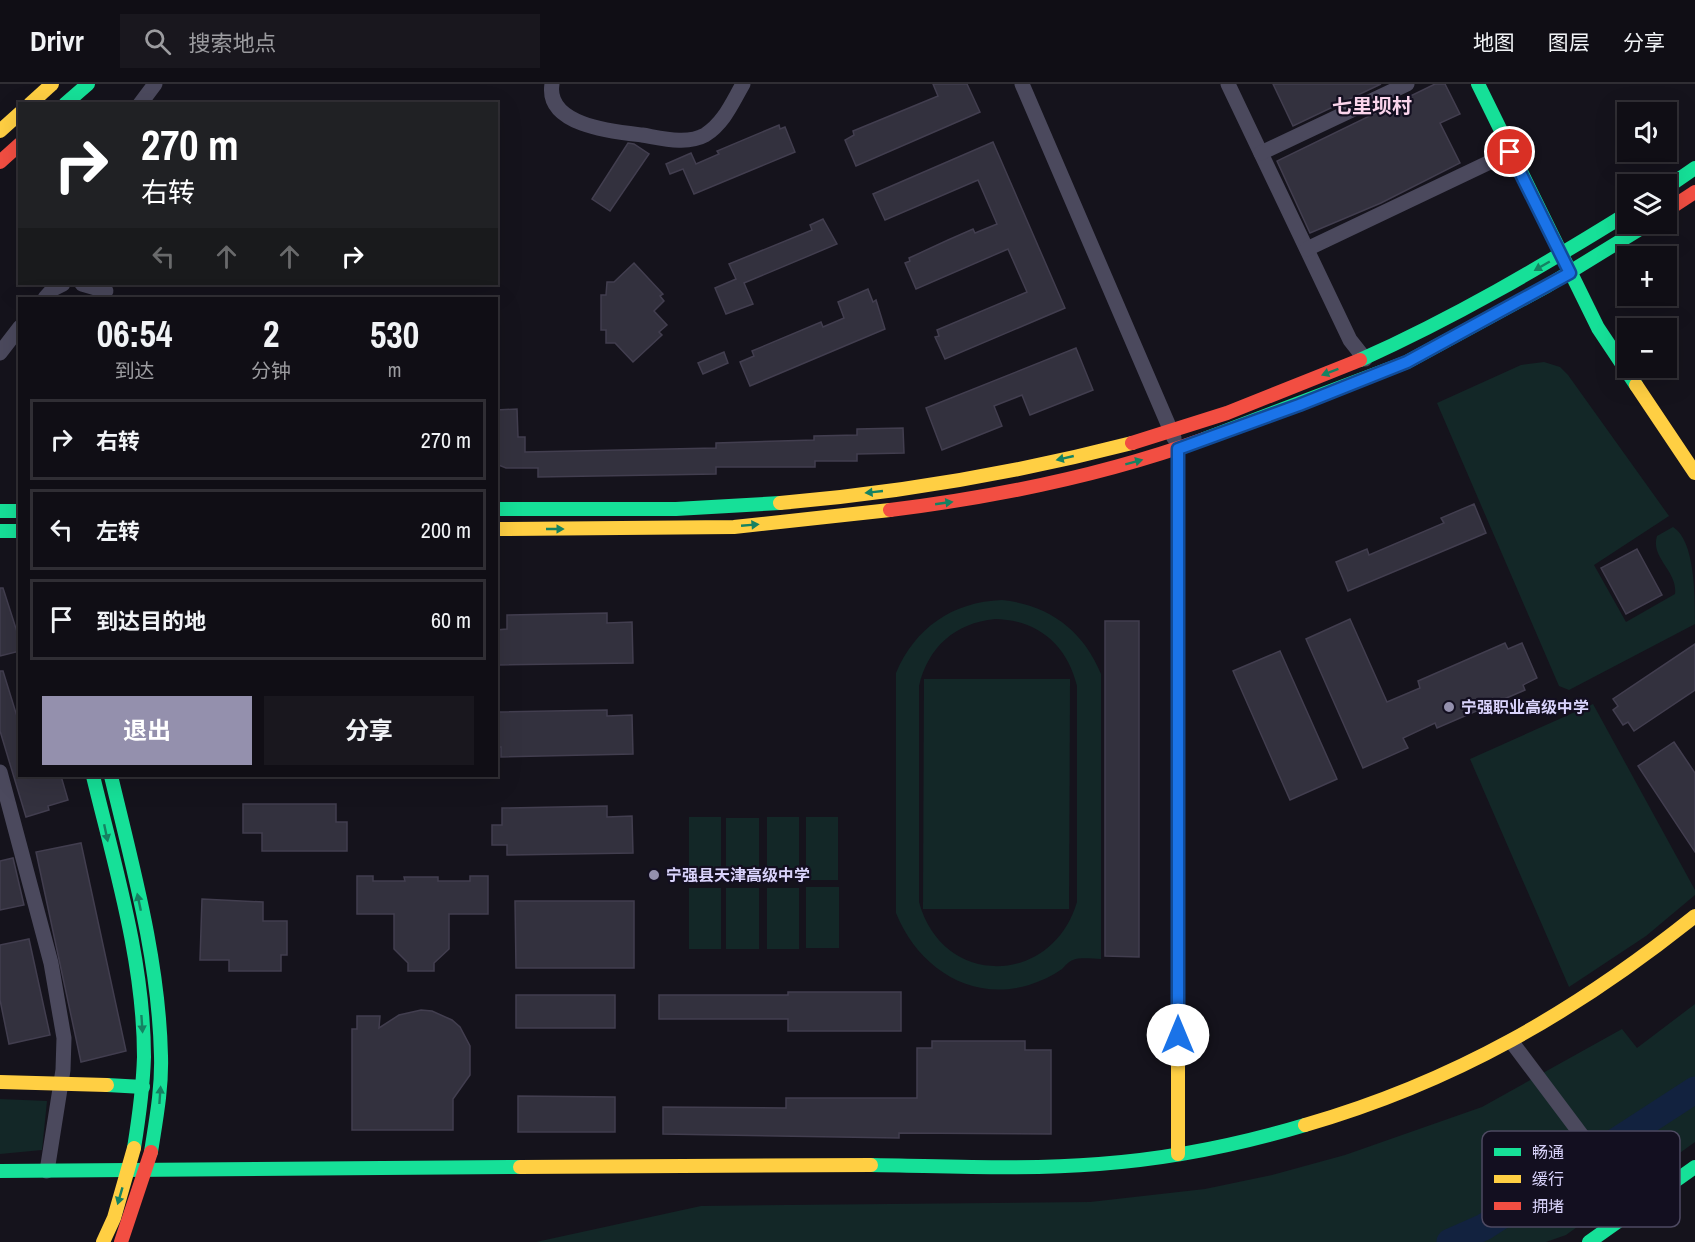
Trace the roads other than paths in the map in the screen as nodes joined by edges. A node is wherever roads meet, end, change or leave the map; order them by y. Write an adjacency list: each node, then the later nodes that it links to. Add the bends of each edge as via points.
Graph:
1 (52, 84): 10 (main road)
2 (88, 84): 11 (main road)
3 (155, 84): 12 (street)
4 (552, 84): 5 (street, via 562,111 588,127 681,140 699,137 719,123)
5 (743, 84)
6 (1022, 84): 35 (street)
7 (1228, 84): 17 (street)
8 (1407, 84): 17 (street)
9 (1478, 84): 16 (main road)
10 (32, 102)
11 (67, 102)
12 (142, 102)
13 (18, 115): 14 (main road)
14 (0, 131)
15 (18, 146): 18 (main road)
16 (1510, 152): 25 (street); 26 (main road)
17 (1261, 153): 25 (street)
18 (0, 162)
19 (1695, 168): 20 (main road)
20 (1677, 180)
21 (1695, 192): 22 (main road)
22 (1677, 204)
23 (1617, 220): 26 (main road)
24 (1632, 234): 27 (main road)
25 (1307, 249): 34 (street, via 1350,340)
26 (1561, 255): 27 (main road); 34 (main road, one-way to 34)
27 (1570, 273): 36 (main road, via 1407,362); 37 (main road, via 1598,328)
28 (60, 285): 31 (street)
29 (85, 285): 30 (street)
30 (106, 291)
31 (46, 297)
32 (18, 330): 33 (street)
33 (0, 352)
34 (1365, 359): 35 (main road, one-way to 35)
35 (1171, 431): 36 (street); 38 (main road, one-way to 38, via 1011,471 895,490 734,507)
36 (1178, 449): 41 (main road, one-way to 36, via 734,527 897,509 1016,490); 52 (main road)
37 (1695, 473)
38 (498, 509)
39 (0, 511): 40 (main road)
40 (18, 511)
41 (498, 529)
42 (0, 531): 43 (main road)
43 (18, 531)
44 (0, 772): 55 (street, via 51,963 64,1038 63,1070)
45 (93, 777): 50 (main road, one-way to 50, via 137,984 142,1017)
46 (111, 777): 59 (main road, one-way to 46, bridge, via 151,1152 160,1098 160,1015)
47 (1695, 916): 48 (main road, via 1612,980)
48 (1511, 1041): 51 (street); 52 (main road, via 1415,1086 1324,1122)
49 (0, 1082): 50 (main road, bridge)
50 (143, 1087): 58 (main road, one-way to 58, bridge, via 134,1148)
51 (1578, 1131)
52 (1178, 1154): 55 (main road, via 1062,1166 762,1164)
53 (1695, 1167): 56 (main road)
54 (0, 1171): 55 (main road)
55 (47, 1171)
56 (1680, 1178)
57 (1611, 1227): 60 (main road)
58 (103, 1242)
59 (120, 1242)
60 (1589, 1242)

